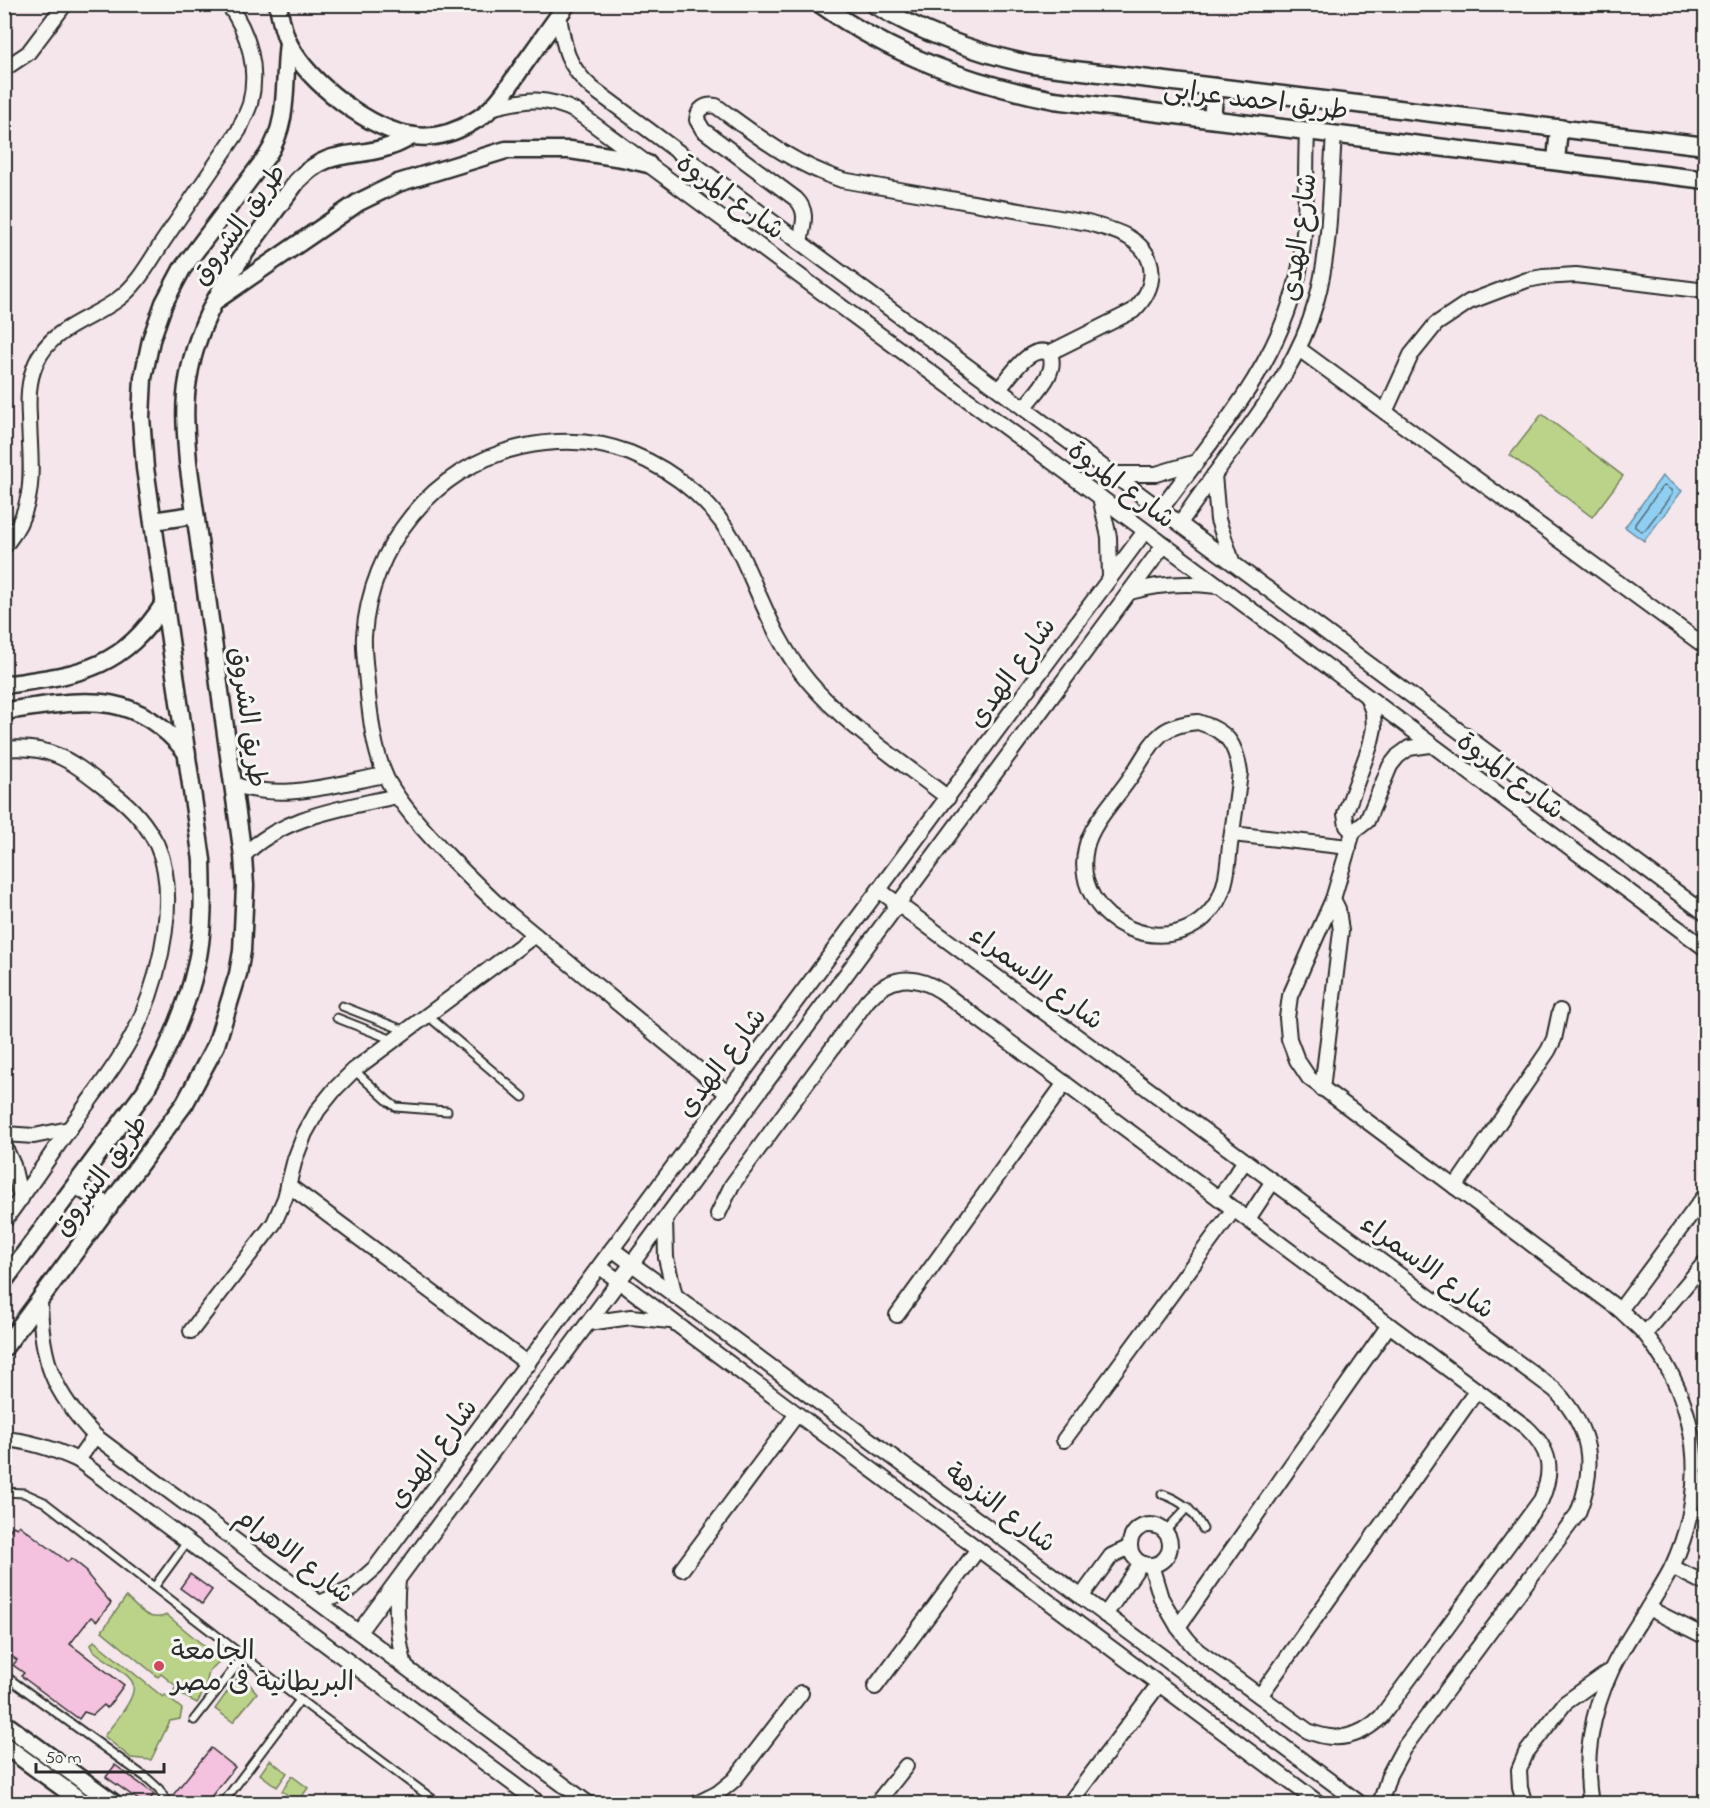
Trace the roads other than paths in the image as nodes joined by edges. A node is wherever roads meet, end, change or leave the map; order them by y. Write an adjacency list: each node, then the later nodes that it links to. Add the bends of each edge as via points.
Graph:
1 (65, 4): 8 (street, via 28,52)
2 (228, 4): 38 (street, via 240,20 250,47 254,75 250,104 239,130 138,280 116,301 65,329 43,350 28,392 30,491 26,513)
3 (278, 4): 7 (street)
4 (820, 4): 11 (street, طريق احمد عرابى, via 882,44 983,83 1054,100)
5 (873, 4): 9 (street, طريق احمد عرابى, via 946,41 1003,58)
6 (563, 10): 10 (street); 20 (street, شارع المروة, via 564,50 580,77)
7 (288, 43): 15 (street, via 304,68 345,103 382,126); 34 (street, طريق الشروق, via 285,109 278,136 182,269 151,340 143,378 141,417)
8 (4, 69)
9 (1215, 87): 11 (street); 12 (street, طريق احمد عرابى)
10 (494, 107): 15 (street, via 456,131); 18 (street, شارع المروة, via 531,100 562,105)
11 (1212, 119): 13 (street, طريق احمد عرابى)
12 (1559, 128): 16 (street, طريق احمد عرابى); 17 (street)
13 (1307, 131): 14 (street, طريق احمد عرابى); 28 (street, شارع الهدى, via 1302,250 1285,320 1252,384)
14 (1334, 134): 17 (street, طريق احمد عرابى); 23 (street, شارع الهدى, via 1322,278)
15 (413, 136): 22 (street, طريق الشروق, via 392,146 333,156 308,171 297,181)
16 (1706, 146)
17 (1556, 161): 19 (street, طريق احمد عرابى)
18 (648, 164): 22 (street, via 570,150 507,150 398,183 359,202); 31 (street, شارع المروة)
19 (1706, 180)
20 (800, 242): 24 (street, via 805,216 802,206 703,130 697,120 705,106 716,106 786,157 842,180 1088,224 1139,244 1152,271 1144,300 1133,311); 25 (street, شارع المروة)
21 (1706, 291): 27 (street, via 1576,275 1527,280 1469,302 1436,324 1411,355)
22 (212, 303): 33 (street, طريق الشروق, via 187,381 185,415)
23 (1299, 349): 27 (street); 30 (street, شارع الهدى, via 1275,392)
24 (1049, 352): 25 (street, via 1033,352); 26 (street, via 1053,358 1051,371)
25 (999, 389): 26 (street, شارع المروة)
26 (1024, 408): 29 (street, شارع المروة)
27 (1385, 412): 44 (street)
28 (1196, 462): 29 (street, via 1156,474); 32 (street, شارع الهدى)
29 (1114, 474): 32 (street, شارع المروة)
30 (1214, 475): 35 (street, شارع الهدى); 39 (street, via 1218,520)
31 (1100, 497): 36 (street, شارع المروة); 40 (street, via 1109,537)
32 (1161, 509): 35 (street, شارع المروة)
33 (194, 515): 34 (street); 54 (street, طريق الشروق)
34 (153, 521): 43 (street, طريق الشروق)
35 (1180, 523): 39 (street, شارع المروة)
36 (1145, 531): 37 (street, شارع المروة); 40 (street, شارع الهدى)
37 (1164, 545): 41 (street, شارع المروة); 42 (street, شارع الهدى)
38 (4, 548)
39 (1233, 562): 64 (street, شارع المروة)
40 (1110, 578): 56 (street, شارع الهدى)
41 (1218, 586): 42 (street, via 1174,583); 47 (street, شارع المروة)
42 (1131, 592): 63 (street, شارع الهدى)
43 (165, 602): 45 (street, via 151,624 112,659); 52 (street, طريق الشروق)
44 (1706, 647)
45 (64, 676): 46 (street); 48 (street)
46 (4, 685)
47 (1368, 699): 50 (street, شارع المروة); 57 (street, via 1374,728 1345,814 1347,826)
48 (68, 703): 49 (street); 52 (street, via 96,701 131,709 170,733)
49 (4, 711)
50 (1430, 745): 57 (street, via 1409,748 1398,756 1367,821); 66 (street, شارع المروة)
51 (4, 749): 79 (street, via 35,748 71,761 143,822 157,846 165,873 165,932 151,991 126,1047)
52 (188, 754): 84 (street, طريق الشروق, via 202,860 203,911 196,965 182,1014 163,1058 145,1090)
53 (385, 776): 54 (street, via 281,793); 55 (street); 56 (street, via 371,725 364,638 373,587 405,522 434,491 468,467 506,451 546,442 588,442 628,453 665,470 705,501 739,551 769,621 808,682 833,708)
54 (233, 784): 60 (street, طريق الشروق)
55 (396, 796): 60 (street, via 305,817 257,842); 65 (street, via 459,868)
56 (948, 798): 61 (street, شارع الهدى)
57 (1353, 832): 59 (street)
58 (1232, 834): 58 (street, via 1225,885 1217,903 1187,928 1148,935 1129,930 1112,920 1088,888 1085,848 1092,830 1152,744 1164,730 1180,723 1198,722 1215,728 1229,739 1238,755 1240,772); 59 (street)
59 (1349, 847): 62 (street)
60 (243, 856): 90 (street, طريق الشروق, via 242,951 216,1046 185,1103)
61 (879, 890): 63 (street, شارع الاسمراء); 76 (street, شارع الهدى)
62 (1333, 899): 75 (street, via 1341,931); 75 (street, via 1290,996 1287,1018 1297,1060)
63 (898, 904): 82 (street, شارع الاسمراء); 93 (street, شارع الهدى)
64 (1706, 914)
65 (534, 935): 69 (street); 76 (street)
66 (1706, 949)
67 (342, 1006): 71 (lane)
68 (1560, 1011): 86 (street, via 1548,1051)
69 (427, 1015): 71 (street); 77 (lane)
70 (337, 1018): 72 (lane)
71 (406, 1031): 72 (street)
72 (393, 1041): 73 (street)
73 (354, 1070): 78 (lane, via 396,1107); 85 (street, via 335,1089 305,1133)
74 (1065, 1083): 88 (street); 92 (street, via 930,983 916,979 888,983 867,1001 732,1185); 105 (street)
75 (1322, 1089): 86 (street)
76 (728, 1094): 96 (street, شارع الهدى)
77 (523, 1097)
78 (447, 1111)
79 (69, 1129): 80 (street, via 34,1136); 89 (street)
80 (4, 1134)
81 (4, 1145): 89 (street)
82 (1245, 1161): 83 (street, شارع الاسمراء); 88 (street)
83 (1273, 1181): 94 (street); 165 (street, شارع الاسمراء, via 1555,1390 1582,1426 1588,1448 1590,1470 1578,1513 1403,1749)
84 (76, 1185): 90 (street); 100 (street, طريق الشروق)
85 (288, 1185): 109 (street, via 274,1223); 112 (street)
86 (1455, 1187): 104 (street)
87 (1706, 1194): 104 (street)
88 (1219, 1198): 91 (street)
89 (21, 1199): 95 (street)
90 (109, 1207): 103 (street, طريق الشروق)
91 (1234, 1209): 94 (street); 117 (street)
92 (718, 1214)
93 (665, 1219): 98 (street, شارع الهدى); 102 (street, via 666,1258)
94 (1248, 1220): 108 (street)
95 (4, 1221)
96 (612, 1250): 98 (street, شارع النزهة); 99 (street, شارع الهدى)
97 (1706, 1261): 110 (street)
98 (632, 1264): 101 (street, شارع الهدى); 102 (street, شارع النزهة)
99 (600, 1267): 101 (street, شارع النزهة); 112 (street, شارع الهدى)
100 (4, 1281)
101 (619, 1281): 106 (street, شارع النزهة); 107 (street, شارع الهدى)
102 (675, 1296): 133 (street, شارع النزهة)
103 (40, 1300): 111 (street, طريق الشروق); 115 (street, شارع الاهرام, via 40,1331 46,1361 74,1414)
104 (1620, 1310): 110 (street)
105 (897, 1315)
106 (673, 1322): 107 (street, via 631,1317); 114 (street, شارع النزهة)
107 (588, 1323): 130 (street, شارع الهدى)
108 (1389, 1324): 113 (street); 137 (street)
109 (191, 1332)
110 (1645, 1334): 128 (street, via 1673,1375 1690,1422 1696,1471 1690,1520)
111 (4, 1348)
112 (528, 1364): 134 (street, شارع الهدى, via 376,1567 351,1589)
113 (1477, 1390): 147 (street); 147 (street, via 1538,1438 1549,1469 1548,1485 1541,1500 1388,1708 1360,1734 1320,1736)
114 (797, 1414): 126 (street, شارع النزهة); 129 (street)
115 (95, 1436): 118 (street); 134 (street, شارع الاهرام)
116 (4, 1439): 118 (street, شارع الاهرام, via 50,1448)
117 (1064, 1440)
118 (78, 1460): 124 (street, شارع الاهرام)
119 (4, 1492): 132 (lane, via 24,1493 44,1502)
120 (1162, 1494): 121 (lane)
121 (1188, 1507): 122 (lane); 123 (lane)
122 (1203, 1529)
123 (1166, 1531): 125 (street, via 1150,1524 1139,1527); 127 (street, via 1169,1552 1162,1561)
124 (188, 1542): 132 (lane); 158 (street, شارع الاهرام)
125 (1130, 1547): 127 (street, via 1134,1556); 133 (street, via 1111,1556)
126 (978, 1549): 144 (street, شارع النزهة); 145 (street)
127 (1146, 1564): 136 (street); 137 (street)
128 (1672, 1567): 131 (street); 135 (street)
129 (682, 1569)
130 (398, 1579): 138 (street, شارع الهدى); 141 (street, via 396,1623)
131 (1706, 1584)
132 (155, 1586): 140 (lane)
133 (1081, 1597): 136 (street, شارع النزهة)
134 (320, 1603): 138 (street, شارع الاهرام)
135 (1648, 1608): 139 (street); 142 (street)
136 (1105, 1615): 164 (street, شارع النزهة)
137 (1178, 1627): 147 (street, via 1198,1651)
138 (359, 1632): 141 (street, شارع الاهرام)
139 (1706, 1637)
140 (244, 1656): 148 (lane); 149 (lane)
141 (405, 1666): 159 (street, شارع الاهرام)
142 (1611, 1670): 166 (street, via 1565,1703 1526,1753 1519,1770); 167 (street, via 1592,1730 1588,1761)
143 (4, 1674): 155 (lane, via 148,1779)
144 (1159, 1684): 162 (street); 163 (street, شارع النزهة)
145 (875, 1687)
146 (801, 1693): 160 (street, via 734,1780)
147 (1260, 1696)
148 (300, 1700): 156 (lane); 157 (lane)
149 (194, 1720)
150 (4, 1723): 154 (street)
151 (4, 1745): 153 (street)
152 (906, 1766): 161 (street)
153 (85, 1803)
154 (115, 1803)
155 (168, 1803)
156 (222, 1803)
157 (439, 1803)
158 (540, 1803)
159 (589, 1803)
160 (696, 1803)
161 (876, 1803)
162 (1069, 1803)
163 (1320, 1803)
164 (1361, 1803)
165 (1380, 1803)
166 (1525, 1803)
167 (1591, 1803)

